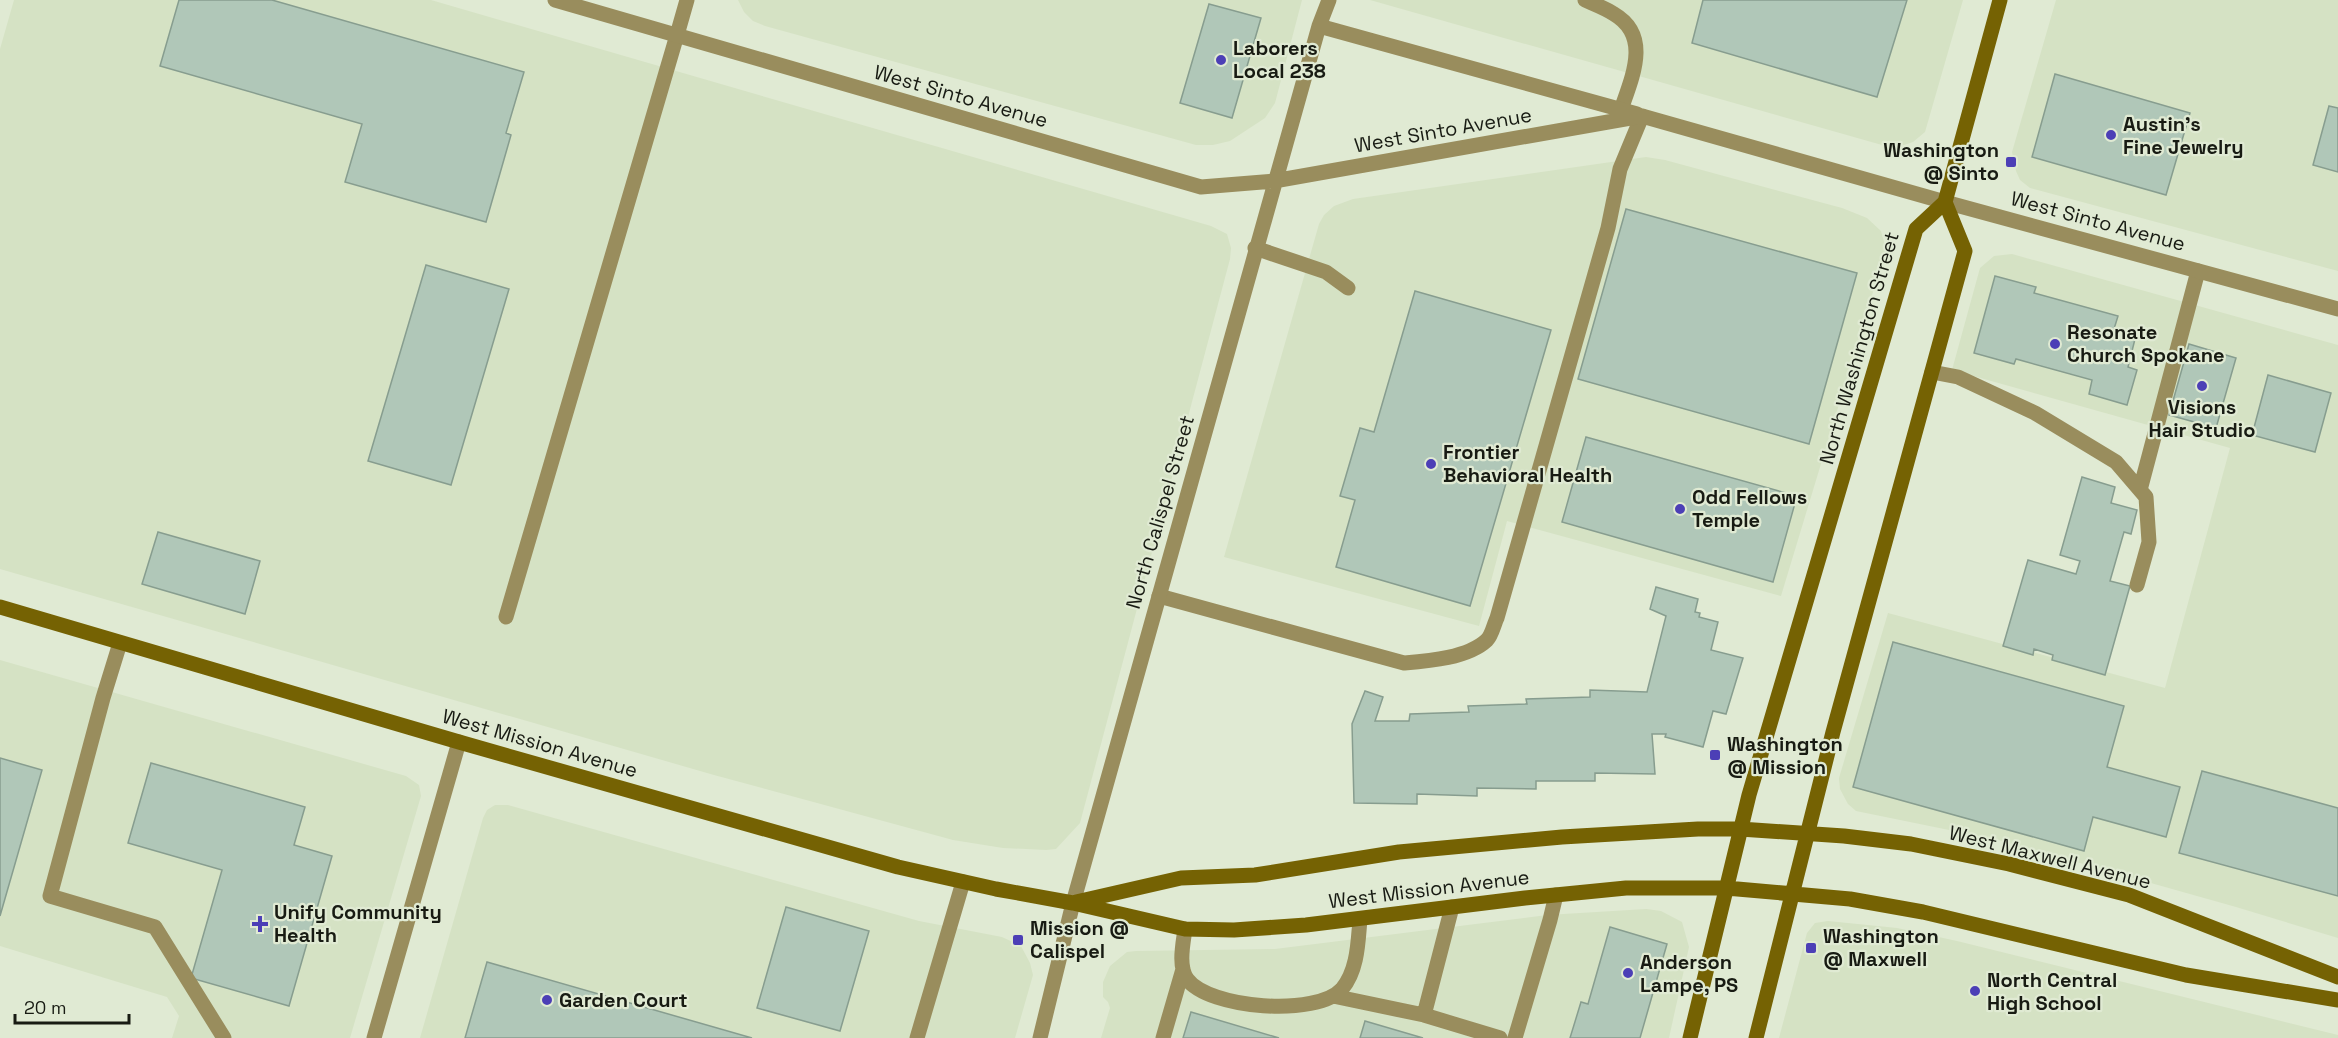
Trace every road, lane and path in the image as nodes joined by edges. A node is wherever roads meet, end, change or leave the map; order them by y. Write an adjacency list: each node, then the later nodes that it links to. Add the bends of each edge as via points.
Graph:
1 (555, 0): 7 (street, West Sinto Avenue)
2 (687, 0): 7 (street)
3 (1329, 0): 6 (street, North Calispel Street)
4 (1585, 0): 8 (street, via 1616,14 1630,28 1637,44)
5 (2000, 0): 11 (main road)
6 (1319, 26): 8 (street, West Sinto Avenue); 10 (street, North Calispel Street)
7 (677, 34): 10 (street, West Sinto Avenue, via 1201,188); 21 (street)
8 (1619, 115): 9 (street, West Sinto Avenue); 10 (street, West Sinto Avenue)
9 (1642, 116): 11 (street, West Sinto Avenue); 19 (street, via 1620,169 1608,228 1488,639 1456,655 1404,663)
10 (1274, 181): 12 (street, North Calispel Street)
11 (1945, 202): 13 (street, West Sinto Avenue); 16 (main road, via 1965,251); 24 (main road, North Washington Street, via 1916,229)
12 (1255, 248): 14 (street, via 1326,272); 19 (street, North Calispel Street)
13 (2198, 270): 15 (street, West Sinto Avenue); 17 (street)
14 (1348, 288)
15 (2338, 309)
16 (1932, 372): 17 (street, via 1958,377 2035,413 2116,462); 25 (main road)
17 (2140, 490): 18 (street, via 2146,497 2149,542)
18 (2138, 585)
19 (1159, 596): 30 (street, North Calispel Street)
20 (0, 607): 22 (main road, West Mission Avenue)
21 (506, 617)
22 (120, 643): 23 (main road, West Mission Avenue); 39 (street, via 50,896 155,927)
23 (459, 742): 26 (main road, West Mission Avenue); 40 (street)
24 (1740, 829): 25 (main road, West Maxwell Avenue); 27 (main road, North Washington Street); 30 (main road, West Mission Avenue, via 1562,837 1399,852 1255,875 1181,878)
25 (1808, 834): 28 (main road); 35 (main road, West Maxwell Avenue, via 1911,844 2129,895)
26 (963, 882): 30 (main road, West Mission Avenue); 41 (street)
27 (1725, 888): 28 (main road, West Mission Avenue); 29 (main road, West Mission Avenue, via 1626,888); 46 (main road, North Washington Street)
28 (1792, 893): 37 (main road, via 1850,898 1923,912 2186,975); 47 (main road)
29 (1556, 895): 31 (main road, West Mission Avenue); 45 (street)
30 (1073, 903): 33 (main road, West Mission Avenue); 42 (street, North Calispel Street)
31 (1452, 907): 32 (main road, West Mission Avenue); 38 (street)
32 (1360, 919): 33 (main road, West Mission Avenue, via 1234,930); 36 (street, via 1355,960 1342,988)
33 (1185, 929): 34 (street)
34 (1183, 969): 36 (street, via 1195,987 1229,1002 1288,1006); 43 (street)
35 (2338, 977)
36 (1332, 996): 38 (street)
37 (2338, 1000)
38 (1424, 1015): 44 (street)
39 (224, 1038)
40 (374, 1038)
41 (917, 1038)
42 (1040, 1038)
43 (1164, 1038)
44 (1500, 1038)
45 (1515, 1038)
46 (1690, 1038)
47 (1756, 1038)

